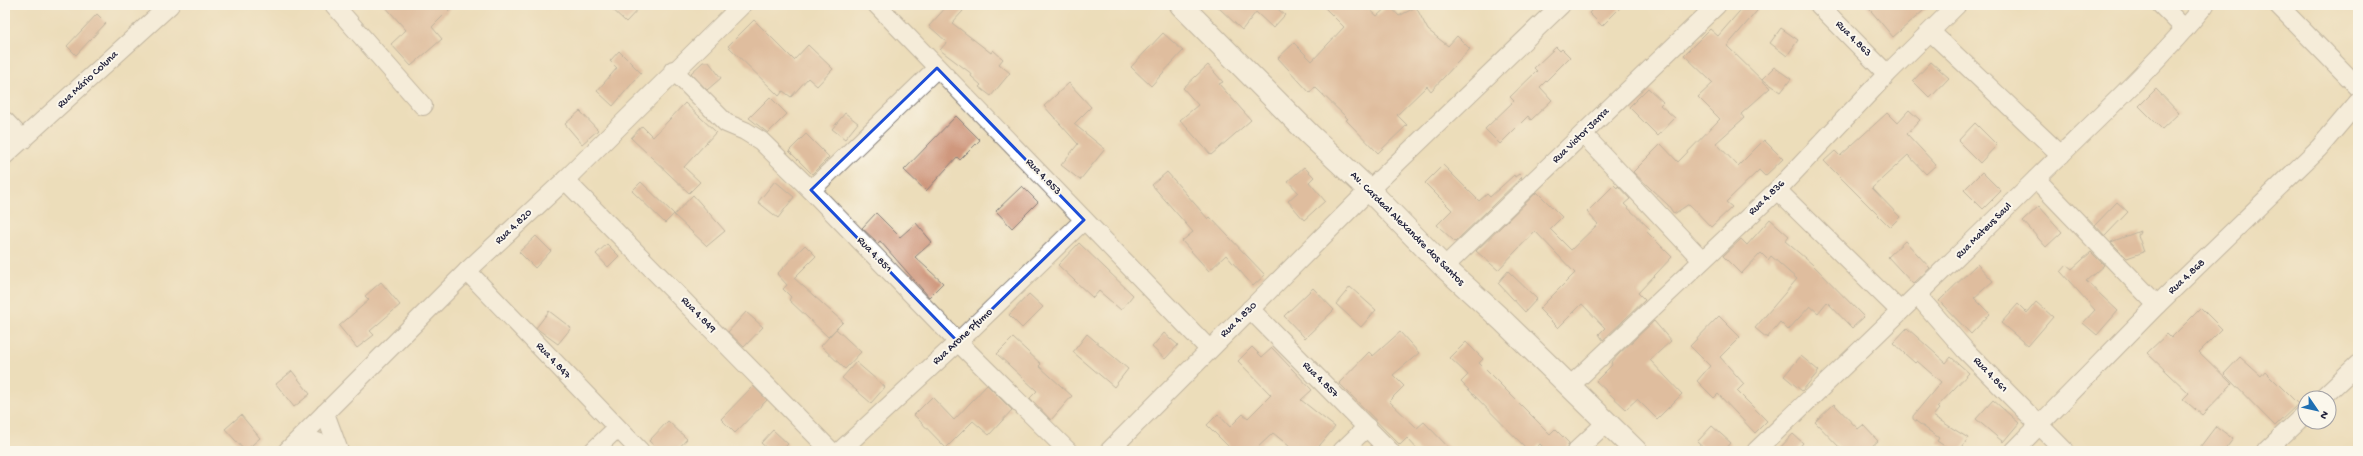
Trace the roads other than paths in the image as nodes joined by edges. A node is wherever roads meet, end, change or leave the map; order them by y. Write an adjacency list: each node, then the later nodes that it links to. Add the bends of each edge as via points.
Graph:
1 (170, 5): 23 (street, Rua Mário Coluna)
2 (334, 5): 20 (street)
3 (742, 5): 16 (street, Rua 4.820)
4 (877, 5): 15 (street, Rua 4.853)
5 (1180, 5): 29 (street, Av. Cardeal Alexandre dos Santos)
6 (1561, 5): 29 (street, Rua 4.830)
7 (1717, 5): 22 (street, Rua Victor Jarra)
8 (1819, 5): 17 (street, Rua 4.863)
9 (1957, 5): 14 (street, Rua 4.836)
10 (2161, 5): 13 (street)
11 (2205, 5): 13 (street, Rua Mateus Saul)
12 (2278, 5): 18 (street)
13 (2185, 29): 25 (street, Rua Mateus Saul)
14 (1931, 32): 17 (street, Rua 4.836); 25 (street)
15 (937, 68): 28 (street); 31 (street, Rua 4.853)
16 (673, 70): 27 (street, Rua 4.820); 28 (street, Rua 4.851, via 722,119 761,141)
17 (1887, 74): 30 (street, Rua 4.836)
18 (2358, 87)
19 (2358, 102): 36 (street, Rua 4.868, via 2319,148)
20 (423, 106)
21 (5, 120): 23 (street)
22 (1583, 134): 32 (street); 33 (street, Rua Victor Jarra)
23 (23, 140): 24 (street, Rua Mário Coluna)
24 (5, 155)
25 (2061, 155): 26 (street, Rua Mateus Saul)
26 (2036, 179): 35 (street, Rua Mateus Saul); 36 (street)
27 (565, 180): 34 (street, Rua 4.820); 55 (street, Rua 4.849)
28 (811, 190): 39 (street, Rua 4.851)
29 (1369, 190): 33 (street, Av. Cardeal Alexandre dos Santos); 37 (street, Rua 4.830)
30 (1777, 190): 32 (street, Rua 4.836); 38 (street)
31 (1084, 220): 39 (street, Rua Arone Pfumo); 40 (street, Rua 4.853)
32 (1702, 260): 42 (street, Rua 4.836)
33 (1444, 267): 42 (street, Av. Cardeal Alexandre dos Santos)
34 (467, 271): 44 (street, Rua 4.820); 49 (street, Rua 4.847)
35 (1918, 296): 38 (street, Rua Mateus Saul); 47 (street, Rua 4.861, via 1965,350)
36 (2157, 305): 47 (street, Rua 4.868)
37 (1250, 309): 40 (street, Rua 4.830); 48 (street, Rua 4.857)
38 (1900, 311): 63 (street, Rua Mateus Saul)
39 (958, 342): 56 (street, Rua Arone Pfumo); 57 (street, Rua 4.851)
40 (1209, 349): 58 (street, Rua 4.830)
41 (2358, 364): 43 (street)
42 (1570, 386): 45 (street, Av. Cardeal Alexandre dos Santos)
43 (2330, 390)
44 (325, 412): 50 (street, Rua 4.820); 51 (street)
45 (1607, 422): 61 (street); 62 (street, Av. Cardeal Alexandre dos Santos)
46 (2297, 422): 66 (street)
47 (2038, 425): 64 (street, Rua 4.868); 65 (street, Rua 4.861)
48 (1367, 427): 59 (street); 60 (street, Rua 4.857)
49 (616, 429): 53 (street); 54 (street, Rua 4.847)
50 (302, 437): 51 (street); 52 (street, Rua 4.820)
51 (338, 450)
52 (287, 451)
53 (593, 451)
54 (640, 451)
55 (831, 451)
56 (840, 451)
57 (1068, 451)
58 (1109, 451)
59 (1342, 451)
60 (1390, 451)
61 (1576, 451)
62 (1636, 451)
63 (1756, 451)
64 (2014, 451)
65 (2065, 451)
66 (2266, 451)

